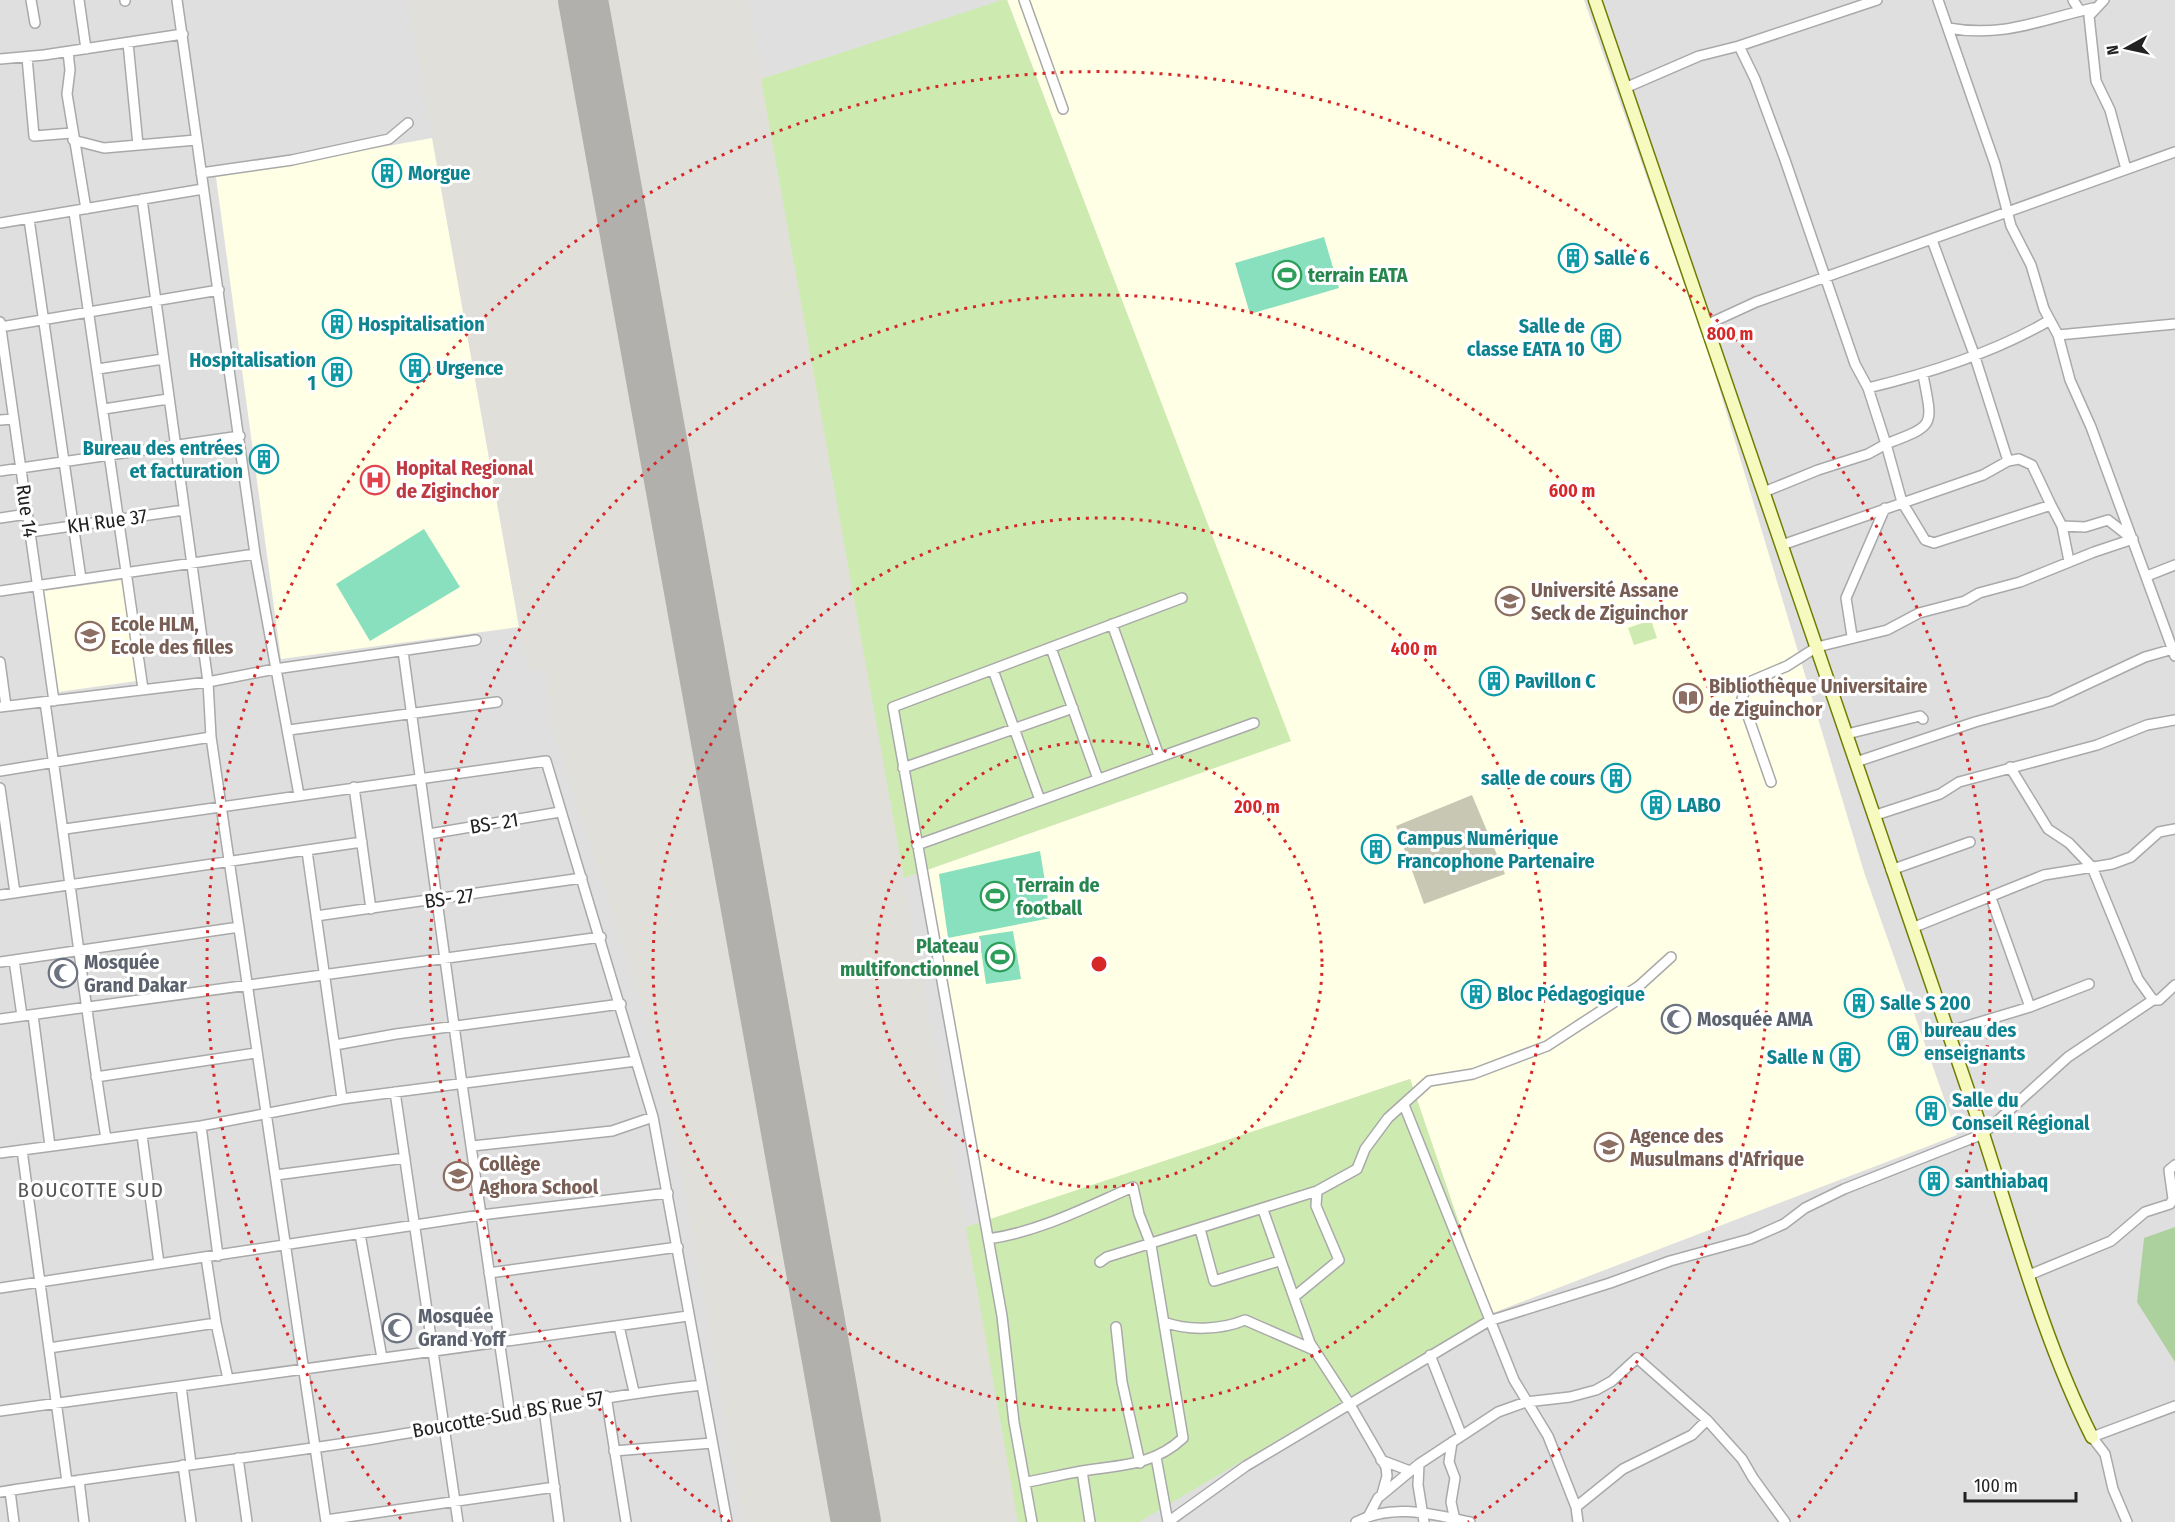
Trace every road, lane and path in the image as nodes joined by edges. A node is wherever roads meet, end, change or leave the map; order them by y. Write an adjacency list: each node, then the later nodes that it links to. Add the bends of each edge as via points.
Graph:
1 (31, 0): 14 (street)
2 (79, 0): 19 (street)
3 (177, 0): 16 (street)
4 (1024, 0): 24 (street)
5 (1595, 0): 23 (street)
6 (1842, 0): 12 (street)
7 (1877, 0): 12 (street)
8 (1938, 0): 15 (street)
9 (2073, 0): 13 (street)
10 (2104, 0): 11 (street)
11 (2093, 8): 13 (street); 30 (street, via 2088,22 2094,72 2110,110)
12 (1846, 11): 18 (street)
13 (2080, 11): 15 (street, via 2007,31)
14 (35, 23)
15 (1948, 28): 36 (street, via 1995,164)
16 (183, 34): 17 (street); 27 (street)
17 (128, 43): 19 (street); 28 (street)
18 (1739, 46): 23 (street, via 1699,56); 40 (street, via 1785,160)
19 (86, 50): 20 (street)
20 (68, 52): 21 (street); 26 (street, via 67,94)
21 (27, 57): 22 (street); 26 (street, via 34,136)
22 (0, 59)
23 (1625, 88): 48 (street)
24 (1063, 110)
25 (408, 123): 31 (street, via 389,139 292,160)
26 (73, 137): 28 (street, via 104,148); 34 (street)
27 (196, 140): 28 (street); 31 (street)
28 (138, 145)
29 (2175, 152): 30 (street)
30 (2126, 169): 36 (street)
31 (201, 173): 32 (street)
32 (203, 189): 33 (street); 41 (street)
33 (142, 199): 34 (street); 42 (street)
34 (86, 209): 35 (street)
35 (74, 212): 37 (street); 43 (street)
36 (2007, 212): 39 (street); 45 (street)
37 (29, 219): 38 (street); 44 (street)
38 (0, 223)
39 (1932, 240): 40 (street); 51 (street)
40 (1824, 278): 48 (street); 56 (street, via 1854,364)
41 (219, 290): 42 (street); 61 (street)
42 (156, 302): 43 (street); 52 (street)
43 (89, 312): 44 (street); 53 (street)
44 (44, 320): 49 (street); 66 (street)
45 (2050, 320): 50 (street); 51 (street, via 2010,342)
46 (0, 322): 49 (street, Rue 14)
47 (2175, 324): 50 (street)
48 (1706, 325): 69 (street)
49 (0, 326): 54 (street, Rue 14)
50 (2058, 335): 80 (street, via 2070,380)
51 (1974, 354): 55 (street); 65 (street)
52 (163, 360): 53 (street); 57 (street)
53 (98, 369): 58 (street)
54 (3, 370): 59 (street, Rue 14)
55 (1923, 375): 56 (street); 62 (street, via 1930,412 1927,425)
56 (1868, 388): 62 (street)
57 (168, 399): 58 (street); 63 (street)
58 (104, 409): 64 (street)
59 (14, 418): 60 (street); 67 (street, Rue 14)
60 (0, 420)
61 (240, 436): 63 (street); 82 (street)
62 (1886, 444): 69 (street); 70 (street)
63 (174, 447): 64 (street); 73 (street)
64 (111, 456): 66 (street); 76 (street)
65 (2008, 461): 70 (street, via 1983,475); 71 (street, via 2019,459 2032,465)
66 (64, 462): 67 (street); 77 (street)
67 (21, 468): 68 (street); 74 (street, Rue 14)
68 (0, 471)
69 (1764, 492): 81 (street)
70 (1902, 502): 71 (street, via 1925,540 1932,543); 72 (street)
71 (2051, 505): 78 (street)
72 (1885, 508): 81 (street); 93 (street, via 1846,598)
73 (184, 510): 76 (street, KH Rue 37); 84 (street)
74 (27, 514): 75 (street); 79 (street, Rue 14)
75 (0, 518)
76 (120, 519): 77 (street, KH Rue 37); 86 (street)
77 (73, 526): 79 (street, KH Rue 37); 88 (street)
78 (2062, 526): 80 (street, via 2080,527 2108,520); 83 (street)
79 (30, 532): 89 (street, Rue 14)
80 (2133, 539): 83 (street); 87 (street)
81 (1782, 545): 95 (street)
82 (255, 554): 84 (street); 100 (street)
83 (2069, 561): 93 (street, via 2020,582 1919,613 1887,630)
84 (192, 564): 86 (street); 102 (street)
85 (2175, 565): 87 (street)
86 (126, 572): 88 (street); 103 (street)
87 (2147, 576): 98 (street)
88 (81, 579): 89 (street)
89 (37, 586): 90 (street); 104 (street, Rue 14)
90 (0, 591)
91 (1182, 598): 92 (street)
92 (1112, 624): 96 (street); 116 (street)
93 (1852, 636): 95 (street)
94 (476, 640): 97 (street)
95 (1817, 646): 114 (street); 124 (street, via 1787,666 1747,684 1743,690 1742,699)
96 (1051, 648): 101 (street); 107 (street)
97 (403, 651): 100 (street); 108 (street)
98 (2174, 653): 118 (street, via 2145,657 2051,701)
99 (0, 662): 106 (street)
100 (275, 669): 102 (street); 113 (street)
101 (993, 670): 112 (street); 120 (street, via 893,707)
102 (208, 682): 103 (street); 115 (street)
103 (143, 689): 104 (street)
104 (49, 701): 106 (street); 117 (street, Rue 14)
105 (497, 702): 108 (street)
106 (3, 707)
107 (1073, 708): 112 (street); 123 (street)
108 (411, 712): 113 (street); 122 (street)
109 (1923, 719): 114 (street, via 1899,719)
110 (2175, 720): 119 (street)
111 (1254, 723): 116 (street)
112 (1014, 729): 120 (street); 128 (street)
113 (289, 730): 127 (street)
114 (1847, 734): 118 (street)
115 (211, 737): 117 (street); 129 (street)
116 (1159, 756): 123 (street)
117 (54, 761): 121 (street); 132 (street, Rue 14)
118 (1856, 762): 131 (street)
119 (2010, 767): 131 (street); 140 (street, via 2048,828)
120 (903, 768): 137 (street)
121 (0, 771)
122 (420, 777): 126 (street); 130 (street, via 545,760); 134 (street)
123 (1098, 779): 128 (street)
124 (1771, 782)
125 (0, 788): 144 (street)
126 (354, 788): 127 (street); 135 (street)
127 (299, 795): 129 (street)
128 (1040, 800): 137 (street)
129 (222, 806): 132 (street); 139 (street)
130 (560, 812): 134 (street, BS- 21); 142 (street)
131 (1874, 816): 141 (street)
132 (65, 829): 143 (street, Rue 14)
133 (2175, 829): 140 (street, via 2159,832 2131,857)
134 (429, 834): 147 (street)
135 (362, 842): 138 (street); 148 (street)
136 (1970, 842): 141 (street)
137 (917, 845): 199 (street)
138 (307, 851): 139 (street); 149 (street)
139 (229, 861): 143 (street); 150 (street)
140 (2092, 867): 146 (street, via 2044,875); 162 (street, via 2138,980)
141 (1891, 870): 151 (street)
142 (582, 878): 147 (street, BS- 27); 152 (street)
143 (71, 886): 144 (street); 153 (street, Rue 14)
144 (15, 893): 145 (street)
145 (0, 895)
146 (1991, 898): 151 (street); 164 (street)
147 (438, 900): 148 (street, BS- 27); 155 (street)
148 (371, 909): 149 (street, BS- 27)
149 (316, 916): 158 (street)
150 (239, 927): 153 (street); 161 (street)
151 (1912, 928): 170 (street)
152 (601, 937): 155 (street); 163 (street)
153 (79, 951): 156 (street); 165 (street, Rue 14)
154 (1671, 957): 178 (street, via 1639,986 1547,1046 1473,1074 1429,1081)
155 (445, 958): 158 (street); 169 (street)
156 (14, 960): 157 (street); 167 (street)
157 (0, 962)
158 (325, 975): 161 (street); 171 (street)
159 (2089, 984): 164 (street)
160 (2175, 985): 162 (street, via 2159,1000)
161 (248, 987): 165 (street); 172 (street)
162 (2153, 1000): 182 (street, via 2068,1057)
163 (621, 1004): 169 (street); 173 (street)
164 (2030, 1007): 170 (street)
165 (86, 1008): 166 (street); 174 (street, Rue 14)
166 (33, 1015): 167 (street); 185 (street)
167 (22, 1016): 168 (street)
168 (0, 1019)
169 (455, 1026): 171 (street); 175 (street)
170 (1947, 1032): 182 (street)
171 (335, 1045): 177 (street)
172 (256, 1053): 174 (street); 179 (street)
173 (636, 1061): 175 (street); 180 (street)
174 (96, 1077): 184 (street, Rue 14)
175 (462, 1084): 176 (street); 186 (street)
176 (395, 1092): 177 (street); 189 (street)
177 (342, 1099): 179 (street)
178 (1404, 1105): 192 (street, via 1388,1118 1365,1149 1357,1169); 215 (street)
179 (266, 1111): 181 (street); 191 (street)
180 (653, 1117): 186 (street, via 612,1131); 193 (street)
181 (201, 1126): 183 (street); 203 (street)
182 (1983, 1134): 209 (street); 215 (street, via 1844,1189 1750,1239 1670,1261)
183 (142, 1135): 184 (street); 207 (street)
184 (106, 1139): 185 (street)
185 (50, 1146): 187 (street)
186 (472, 1146): 195 (street)
187 (22, 1150): 188 (street); 210 (street)
188 (0, 1153)
189 (405, 1158): 191 (street); 196 (street)
190 (2175, 1165): 209 (street, via 2169,1174 2173,1199 2170,1204 2145,1212 2111,1240)
191 (276, 1175): 200 (street)
192 (1317, 1191): 194 (street); 212 (street, via 1316,1206 1339,1260)
193 (668, 1193): 195 (street); 202 (street)
194 (1263, 1210): 197 (street); 205 (street)
195 (481, 1215): 196 (street); 208 (street)
196 (416, 1226): 198 (street); 222 (street)
197 (1200, 1229): 201 (street); 205 (street, via 1214,1281)
198 (360, 1234): 200 (street); 224 (street)
199 (988, 1239): 201 (street, via 1032,1229 1133,1187); 256 (street, via 1002,1316 1014,1422)
200 (286, 1243): 203 (street); 225 (street)
201 (1150, 1245): 206 (street); 214 (street)
202 (678, 1247): 208 (street); 213 (street)
203 (218, 1256): 204 (street)
204 (206, 1257): 207 (street); 216 (street)
205 (1280, 1261): 212 (street)
206 (1100, 1262)
207 (159, 1264): 210 (street)
208 (489, 1273): 219 (street)
209 (2029, 1275): 241 (street, via 2069,1392)
210 (41, 1282): 211 (street); 220 (street)
211 (0, 1288)
212 (1294, 1297): 221 (street)
213 (688, 1317): 217 (street); 227 (street)
214 (1164, 1322): 221 (street, via 1180,1328 1233,1325 1245,1320); 246 (street, via 1183,1438)
215 (1489, 1322): 223 (street); 231 (street)
216 (216, 1323): 220 (street); 226 (street)
217 (619, 1326): 219 (street); 229 (street)
218 (1116, 1327): 249 (street, via 1122,1382)
219 (500, 1342): 222 (street); 237 (street)
220 (49, 1348): 232 (street)
221 (1314, 1350): 233 (street)
222 (434, 1351): 224 (street); 239 (street)
223 (1430, 1355): 233 (street); 240 (street)
224 (382, 1358): 225 (street)
225 (304, 1369): 226 (street); 244 (street)
226 (228, 1379): 228 (street)
227 (702, 1385): 229 (street, Boucotte-Sud BS Rue 57); 243 (street)
228 (181, 1386): 232 (street); 250 (street)
229 (634, 1392): 230 (street, Boucotte-Sud BS Rue 57)
230 (606, 1396): 236 (street, Boucotte-Sud BS Rue 57); 245 (street)
231 (1526, 1402): 238 (street, via 1596,1390 1637,1358); 240 (street); 261 (street, via 1548,1436)
232 (56, 1403): 235 (street); 255 (street)
233 (1349, 1403): 248 (street); 276 (street, via 1246,1466)
234 (2175, 1406): 241 (street)
235 (0, 1408)
236 (544, 1409): 237 (street, Boucotte-Sud BS Rue 57); 257 (street)
237 (510, 1415): 239 (street, Boucotte-Sud BS Rue 57)
238 (1707, 1420): 261 (street, via 1692,1435 1623,1468); 280 (street, via 1742,1459)
239 (445, 1427): 244 (street, Boucotte-Sud BS Rue 57); 260 (street)
240 (1461, 1434): 242 (street)
241 (2092, 1437): 281 (street, via 2105,1454 2113,1489)
242 (1452, 1442): 251 (street); 264 (street, via 1449,1462 1455,1478 1451,1502)
243 (712, 1443): 245 (street); 273 (street)
244 (315, 1448): 247 (street, Boucotte-Sud BS Rue 57); 265 (street)
245 (615, 1451): 272 (street)
246 (1156, 1457): 249 (street); 276 (street)
247 (238, 1458): 250 (street, Boucotte-Sud BS Rue 57); 269 (street)
248 (1381, 1460): 253 (street); 259 (street, via 1387,1476)
249 (1140, 1463): 252 (street)
250 (187, 1464): 254 (street, Boucotte-Sud BS Rue 57); 268 (street)
251 (1419, 1464): 253 (street); 263 (street)
252 (1082, 1471): 256 (street); 275 (street)
253 (1410, 1471): 259 (street)
254 (79, 1480): 255 (street, Boucotte-Sud BS Rue 57); 267 (street)
255 (67, 1482): 258 (street, Boucotte-Sud BS Rue 57)
256 (1027, 1482): 274 (street)
257 (555, 1487): 260 (street); 271 (street)
258 (5, 1492): 266 (street)
259 (1382, 1494): 262 (street)
260 (455, 1502): 265 (street); 270 (street)
261 (1576, 1507): 279 (street)
262 (1368, 1515): 263 (street, via 1396,1509); 277 (street)
263 (1424, 1518): 264 (street)
264 (1455, 1520): 278 (street)
265 (326, 1521)
266 (14, 1522)
267 (84, 1522)
268 (191, 1522)
269 (247, 1522)
270 (458, 1522)
271 (559, 1522)
272 (626, 1522)
273 (727, 1522)
274 (1032, 1522)
275 (1090, 1522)
276 (1168, 1522)
277 (1356, 1522)
278 (1470, 1522)
279 (1578, 1522)
280 (1785, 1522)
281 (2127, 1522)

